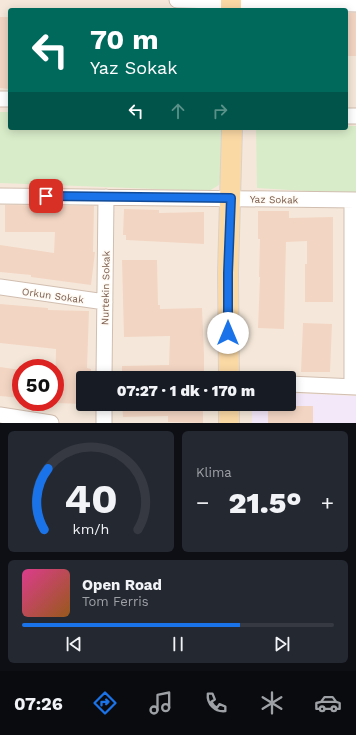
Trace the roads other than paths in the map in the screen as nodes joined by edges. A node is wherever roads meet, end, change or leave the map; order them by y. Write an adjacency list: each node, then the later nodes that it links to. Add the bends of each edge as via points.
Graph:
1 (176, 0): 2 (street)
2 (230, 4): 3 (street)
3 (356, 4)
4 (232, 130): 7 (main road)
5 (0, 196): 6 (street, Yaz Sokak)
6 (106, 197): 7 (street, Yaz Sokak); 10 (street, Nurtekin Sokak)
7 (231, 198): 8 (street, Yaz Sokak); 12 (main road, via 228,273)
8 (354, 200): 14 (street)
9 (0, 287): 10 (street, Orkun Sokak)
10 (105, 302): 11 (street, Nurtekin Sokak)
11 (104, 371)
12 (229, 371)
13 (296, 384): 14 (street)
14 (354, 386)
15 (104, 411): 19 (street)
16 (229, 411): 20 (main road)
17 (0, 415): 18 (street)
18 (51, 423)
19 (104, 423)
20 (229, 423)

